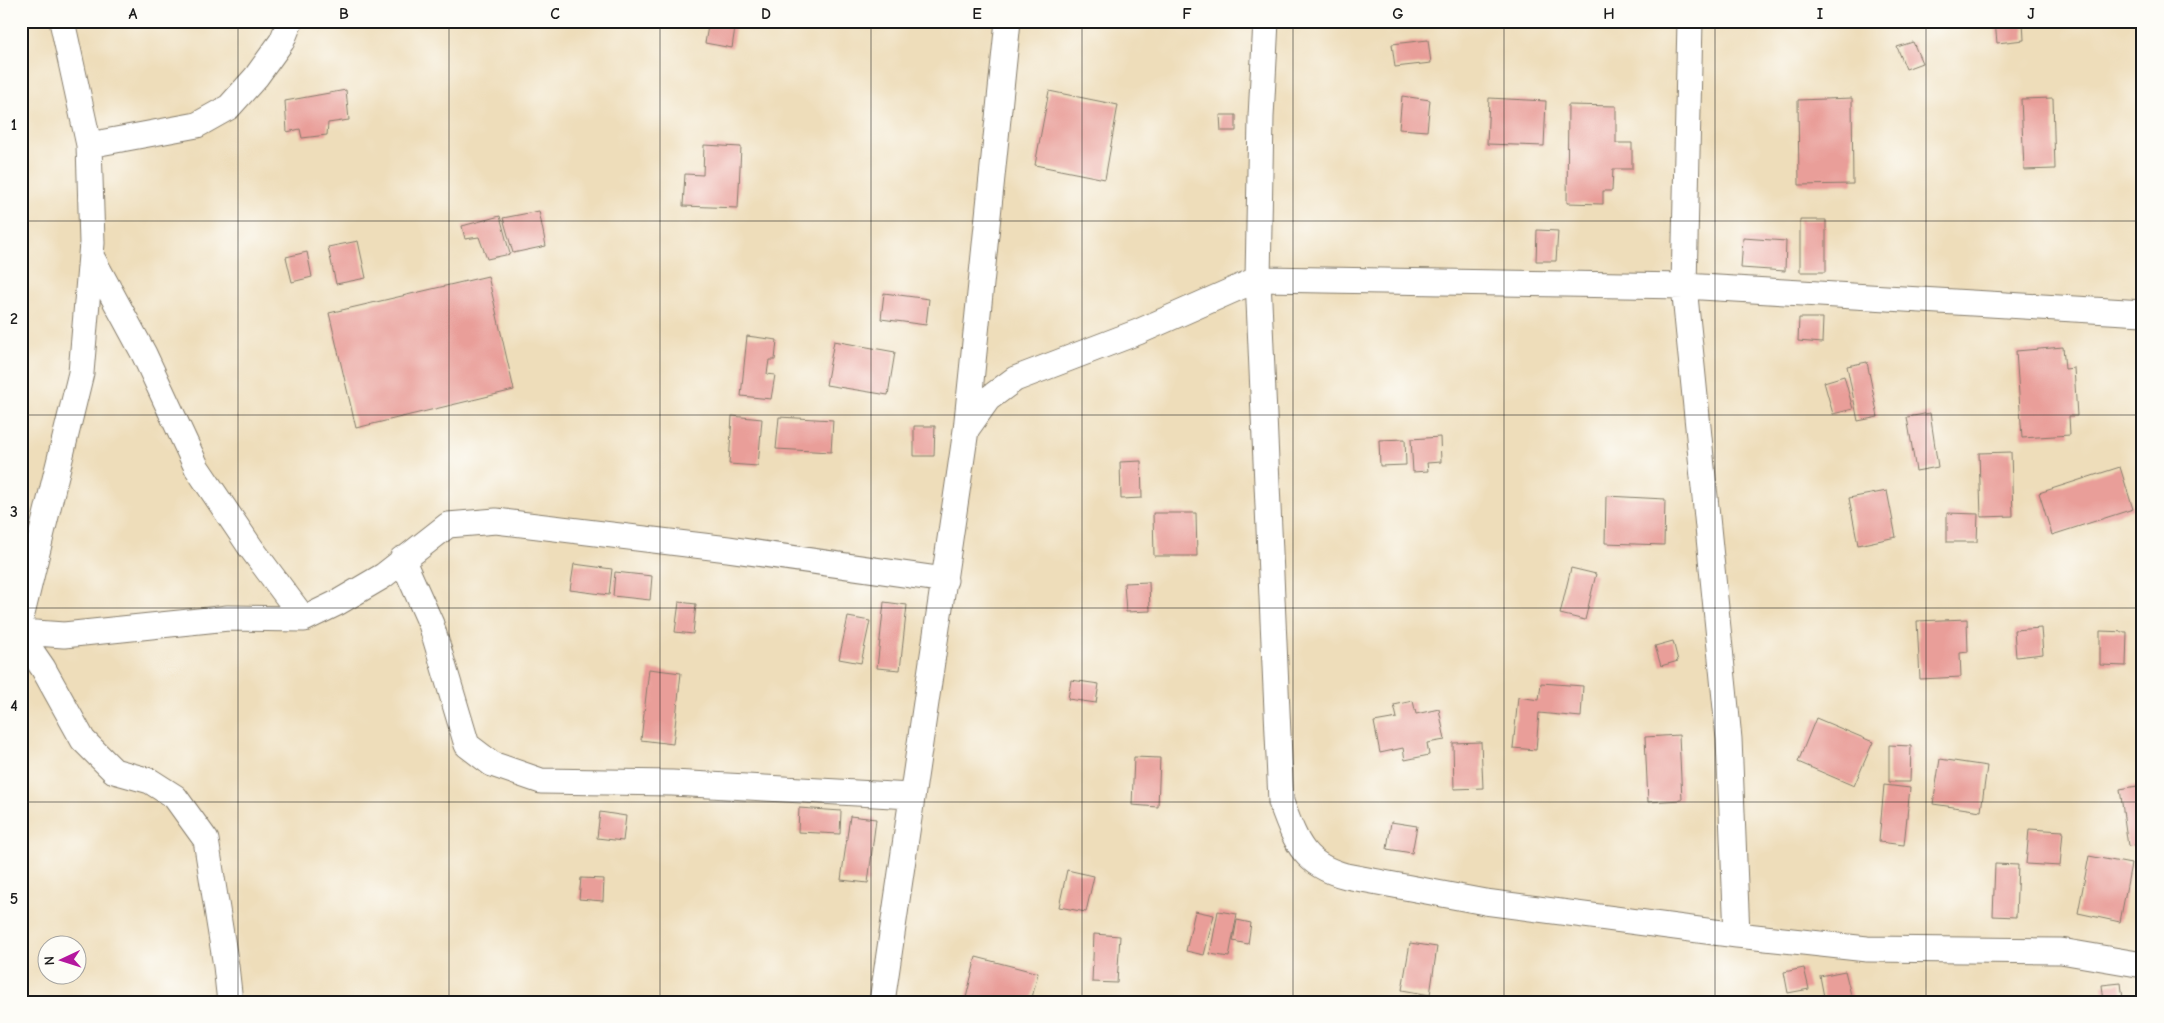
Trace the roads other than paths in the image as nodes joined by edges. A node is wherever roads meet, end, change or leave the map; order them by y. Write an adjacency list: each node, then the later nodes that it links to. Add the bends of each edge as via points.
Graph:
1 (62, 21): 6 (street)
2 (290, 21): 6 (street, via 282,41 229,107 197,125)
3 (1008, 21): 11 (street)
4 (1266, 21): 8 (street)
5 (1690, 21): 9 (street)
6 (89, 145): 7 (street)
7 (90, 256): 14 (street, via 81,373); 15 (street, via 144,354 196,468)
8 (1258, 279): 9 (street); 11 (street, via 1138,332 1014,379 988,399); 19 (street, via 1281,802 1294,838 1306,855 1326,871 1485,902)
9 (1684, 286): 10 (street); 19 (street, via 1730,739)
10 (2143, 314)
11 (966, 430): 13 (street)
12 (402, 559): 13 (street, via 448,525 496,521); 15 (street, via 383,576); 18 (street, via 431,624 467,745 492,764 541,781 672,783)
13 (945, 580): 18 (street)
14 (21, 618)
15 (304, 618): 16 (street, via 228,618 64,635)
16 (21, 632)
17 (21, 636): 21 (street, via 43,668 83,740 114,771 150,781 175,797 206,840)
18 (911, 796): 22 (street)
19 (1737, 935): 20 (street, via 1867,949 2061,951)
20 (2143, 965)
21 (230, 1002)
22 (882, 1002)

